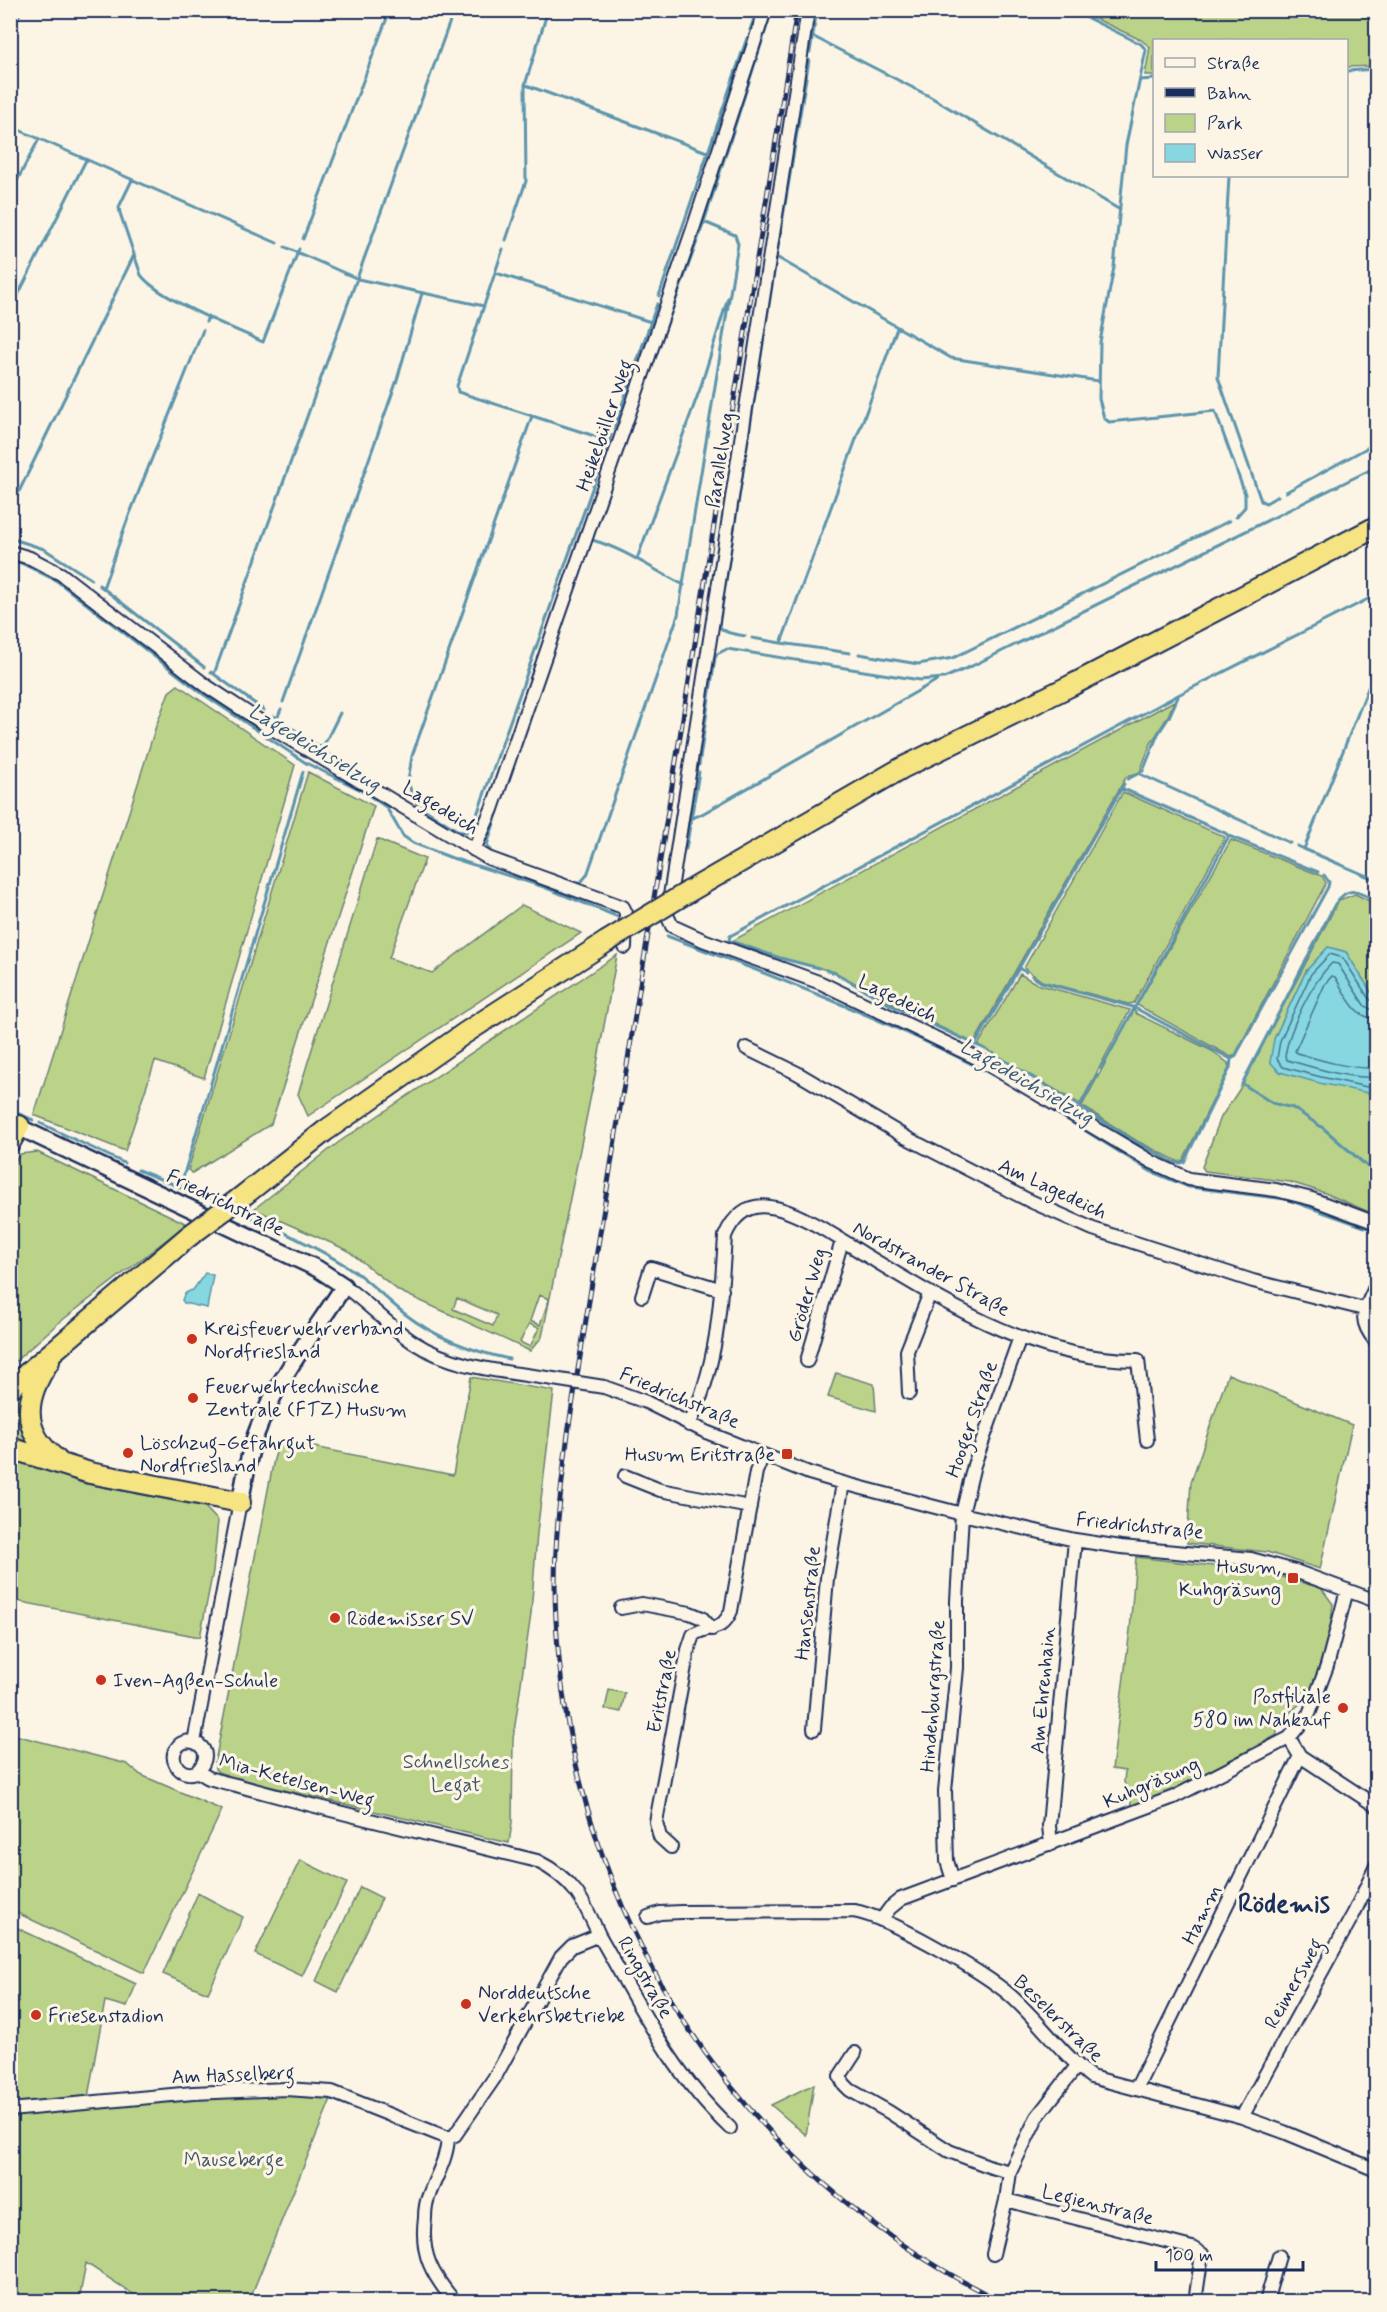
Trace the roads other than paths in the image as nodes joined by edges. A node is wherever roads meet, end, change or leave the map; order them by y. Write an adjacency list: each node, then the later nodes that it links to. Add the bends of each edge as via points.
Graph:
1 (765, 10): 5 (street, Heikebüller Weg, via 492,809)
2 (808, 10): 6 (street, Parallelweg)
3 (1377, 527): 20 (highway, bridge, via 902,768 606,942 465,1033 326,1131 189,1236)
4 (10, 552): 5 (street, Lagedeich, via 62,574 208,687)
5 (474, 850): 7 (street, Lagedeich, via 623,907)
6 (667, 915): 10 (street, Lagedeich, via 672,926 682,932 821,983 977,1058 1152,1162 1189,1179 1276,1190)
7 (625, 947)
8 (746, 1048): 17 (street, Am Lagedeich, via 797,1073 907,1138 1092,1229 1253,1281)
9 (13, 1130): 13 (street, Friedrichstraße, via 318,1269)
10 (1377, 1223)
11 (842, 1241): 14 (street, Nordstrander Straße, via 789,1213 753,1207 739,1214 725,1236); 15 (street, Nordstrander Straße); 21 (street, Gröder Weg)
12 (1377, 1285): 17 (street)
13 (344, 1286): 25 (street, Friedrichstraße, bridge, via 432,1353 477,1367 604,1387 646,1402); 32 (street, via 278,1385 249,1456)
14 (722, 1290): 16 (street, via 651,1268); 25 (street, via 712,1360)
15 (930, 1293): 18 (street, Nordstrander Straße); 24 (street, via 907,1351)
16 (642, 1296)
17 (1372, 1310): 19 (street, via 1364,1318 1365,1328)
18 (1020, 1337): 26 (street, Nordstrander Straße, via 1090,1357 1138,1360); 34 (street, Hooger Straße, via 974,1465)
19 (1377, 1342)
20 (60, 1344): 22 (highway); 29 (highway, via 37,1377 29,1416 33,1434 47,1453)
21 (807, 1360)
22 (18, 1379): 23 (highway)
23 (10, 1388)
24 (909, 1393)
25 (689, 1425): 28 (street, Friedrichstraße)
26 (1147, 1440)
27 (10, 1448): 29 (highway)
28 (763, 1455): 31 (street, Friedrichstraße); 33 (street, Eritstraße)
29 (64, 1466): 32 (highway)
30 (625, 1476): 33 (street, via 660,1490)
31 (843, 1483): 34 (street, Friedrichstraße); 40 (street, Hansenstraße, via 827,1578)
32 (240, 1502): 42 (street)
33 (750, 1507): 39 (street, Eritstraße, via 731,1611 723,1625)
34 (962, 1514): 35 (street, Friedrichstraße); 49 (street, Hindenburgstraße, via 957,1668 945,1791 947,1861)
35 (1076, 1540): 36 (street, Friedrichstraße, via 1251,1558); 46 (street, Am Ehrenhain, via 1049,1826)
36 (1347, 1590): 37 (street, Friedrichstraße); 41 (street, Kuhgräsung, via 1327,1666 1309,1714)
37 (1377, 1601)
38 (621, 1608): 39 (street, via 642,1604 690,1613 702,1618)
39 (712, 1629): 47 (street, Eritstraße, via 693,1635 688,1650 656,1822 660,1838)
40 (814, 1729)
41 (1289, 1738): 43 (street); 46 (street, Kuhgräsung, via 1174,1797)
42 (194, 1742): 44 (street, Mia-Ketelsen-Weg, via 206,1756 204,1765); 44 (street, Mia-Ketelsen-Weg, via 183,1742 176,1749 174,1760 179,1769)
43 (1300, 1756): 45 (street); 55 (street, Hamm)
44 (196, 1772): 52 (street, Mia-Ketelsen-Weg, via 537,1861 570,1883)
45 (1377, 1806)
46 (1051, 1844): 49 (street, Kuhgräsung)
47 (671, 1847)
48 (1377, 1866): 57 (street, Reimersweg)
49 (953, 1880): 51 (street, Kuhgräsung, via 901,1899)
50 (648, 1917): 51 (street, Beselerstraße, via 681,1912 854,1911)
51 (881, 1920): 54 (street, Beselerstraße, via 1010,1995)
52 (599, 1935): 58 (street, Ringstraße, via 678,2069); 59 (street, Ringstraße, via 572,1946 561,1957 495,2077 455,2134)
53 (855, 2053): 61 (street, via 840,2076 850,2090 948,2151)
54 (1077, 2066): 55 (street, Beselerstraße, via 1091,2077); 61 (street, via 1037,2116)
55 (1136, 2089): 57 (street, Beselerstraße)
56 (10, 2110): 59 (street, Am Hasselberg, via 193,2093 285,2089 332,2092)
57 (1242, 2117): 60 (street, Beselerstraße)
58 (730, 2128)
59 (448, 2138): 65 (street, via 447,2151 427,2198 423,2245 439,2283)
60 (1375, 2167)
61 (1010, 2172): 62 (street)
62 (1006, 2200): 63 (street); 66 (street, Legienstraße, via 1192,2248 1202,2254)
63 (993, 2254)
64 (1279, 2256): 67 (street)
65 (455, 2301)
66 (1195, 2301)
67 (1266, 2301)

